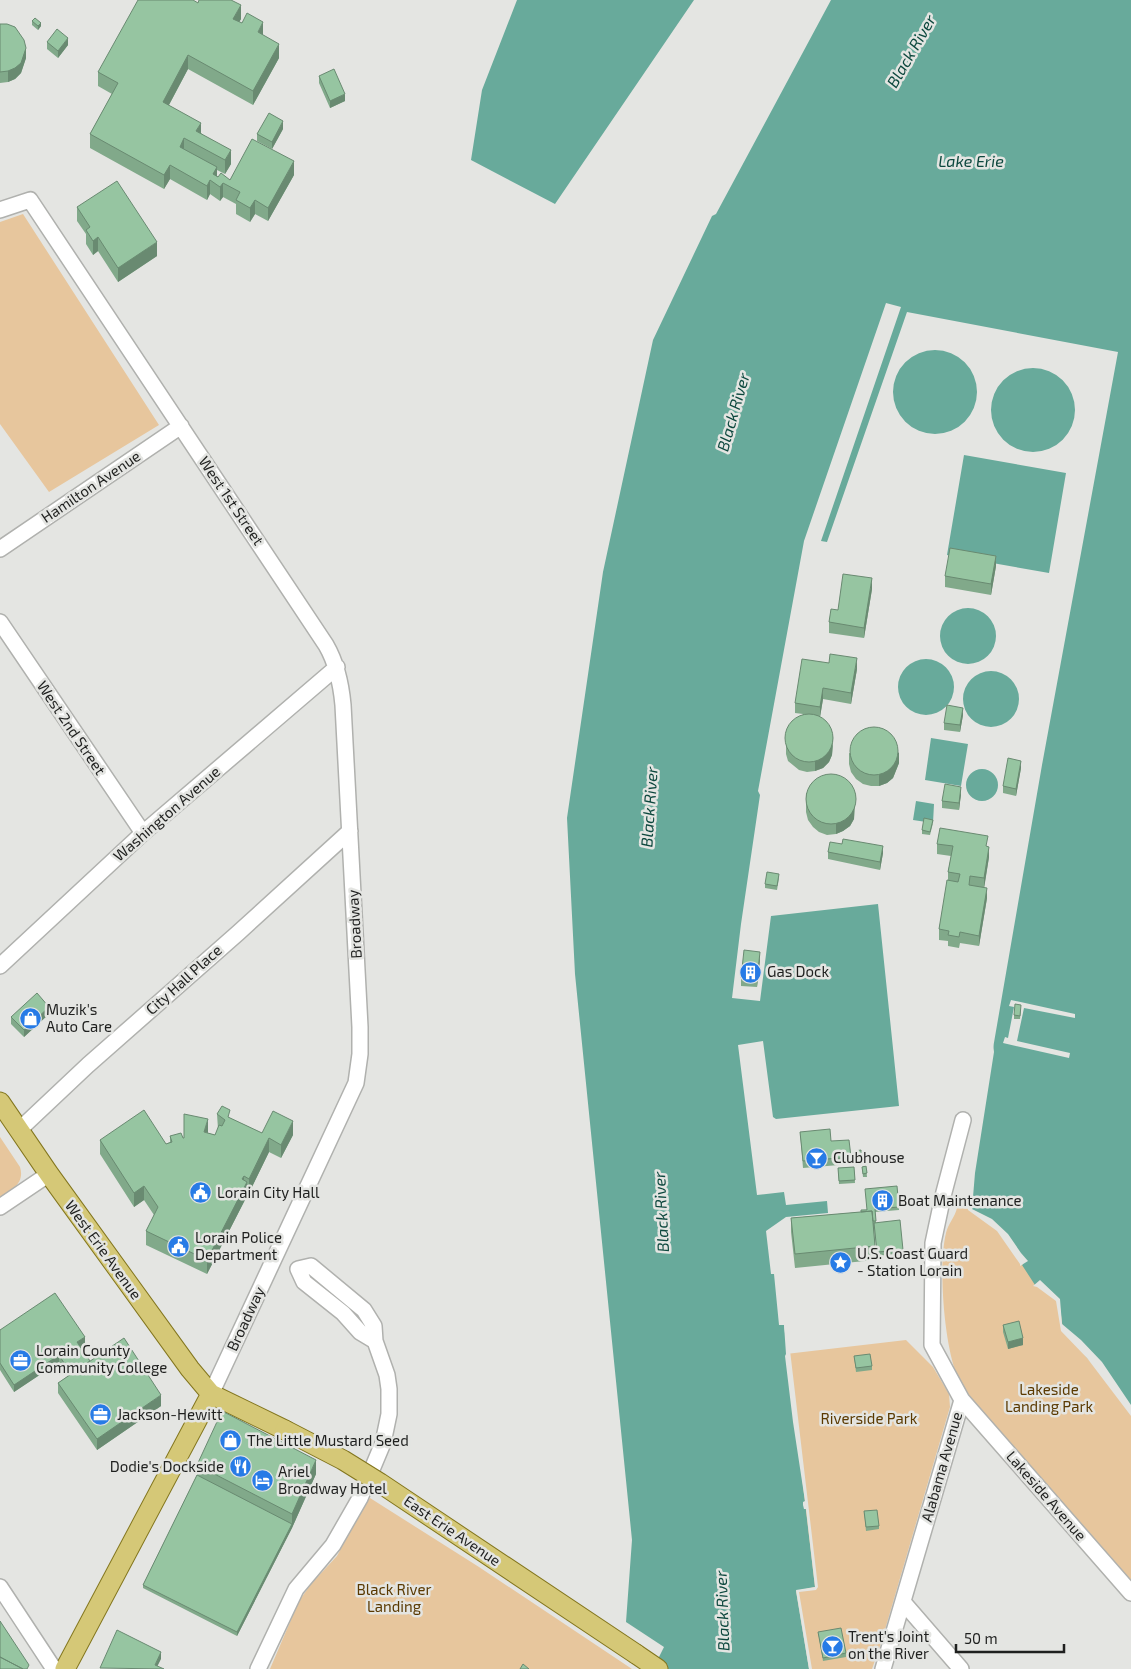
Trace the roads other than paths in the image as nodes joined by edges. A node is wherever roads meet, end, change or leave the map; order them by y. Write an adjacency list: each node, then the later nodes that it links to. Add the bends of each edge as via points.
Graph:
1 (0, 210): 2 (street, West 1st Street, via 30,200)
2 (181, 426): 3 (street, Hamilton Avenue); 5 (street, West 1st Street, via 326,645)
3 (0, 549)
4 (0, 622): 7 (street, West 2nd Street)
5 (337, 667): 6 (street, West 1st Street, via 343,705); 7 (street, Washington Avenue)
6 (350, 831): 11 (street, City Hall Place); 14 (street, Broadway, via 360,1027 359,1068 356,1082)
7 (143, 833): 8 (street, Washington Avenue)
8 (0, 966)
9 (0, 1102): 11 (main road, West Erie Avenue)
10 (963, 1120): 16 (street, Alabama Avenue, via 933,1243 931,1303 932,1345)
11 (19, 1130): 12 (main road, West Erie Avenue)
12 (48, 1174): 13 (street); 15 (main road, West Erie Avenue)
13 (0, 1207)
14 (274, 1257): 15 (street, Broadway); 22 (street, via 298,1269 311,1266 364,1310 374,1326 375,1341 387,1375 389,1414 383,1444 360,1498 333,1544 296,1590)
15 (211, 1394): 21 (main road, Broadway); 23 (main road, East Erie Avenue, bridge, via 343,1460)
16 (962, 1400): 18 (street, Lakeside Avenue); 19 (street, Alabama Avenue)
17 (0, 1587): 20 (street)
18 (1131, 1593)
19 (903, 1602): 24 (street, Alabama Avenue); 25 (street)
20 (54, 1669)
21 (65, 1669)
22 (258, 1669)
23 (658, 1669)
24 (883, 1669)
25 (961, 1669)

